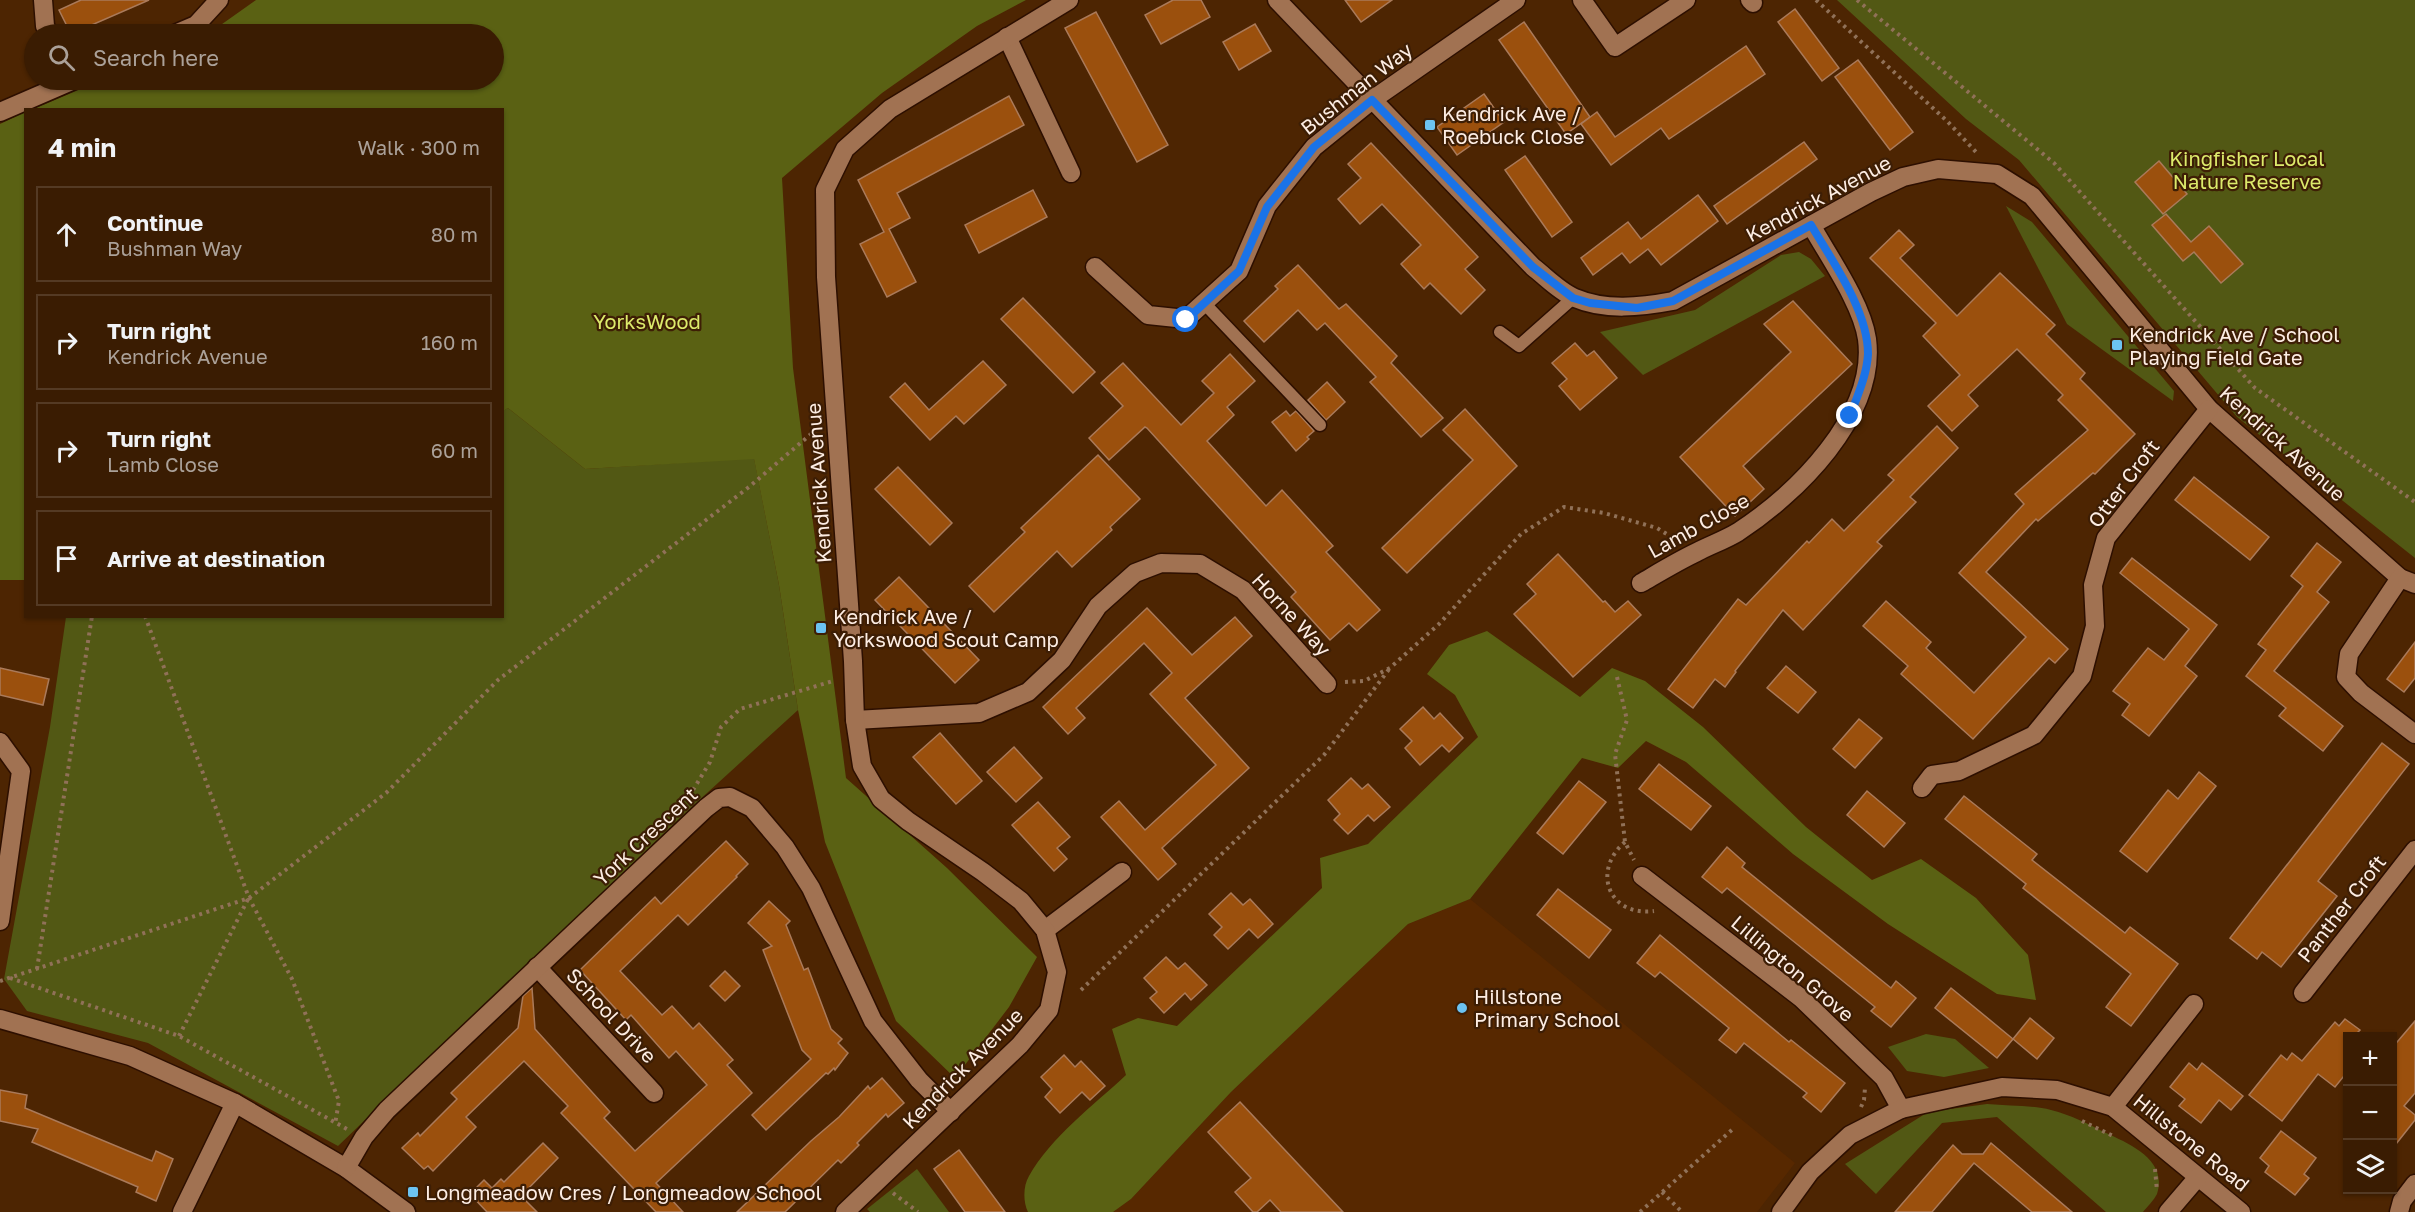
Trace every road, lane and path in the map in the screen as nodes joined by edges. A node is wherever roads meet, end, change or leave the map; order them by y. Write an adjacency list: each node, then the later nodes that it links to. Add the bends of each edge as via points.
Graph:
1 (43, 0): 10 (street)
2 (219, 0): 11 (street)
3 (1069, 0): 12 (street, Kendrick Avenue)
4 (1277, 0): 14 (street, Kendrick Avenue)
5 (1516, 0): 14 (street, Bushman Way)
6 (1582, 0): 7 (street, via 1615,47)
7 (1686, 0)
8 (1816, 0): 17 (path, via 1948,122)
9 (1857, 0): 26 (path, via 2054,163 2255,388)
10 (45, 24)
11 (197, 24)
12 (1007, 37): 16 (street); 24 (street, Kendrick Avenue, via 890,109 845,149 825,190)
13 (49, 90): 15 (street)
14 (1372, 100): 20 (street, Kendrick Avenue, via 1533,267); 21 (street, Bushman Way, via 1314,147 1267,207 1239,271)
15 (0, 112)
16 (1071, 173)
17 (1997, 174): 18 (street, Kendrick Avenue, via 1938,169 1903,177); 23 (street, Kendrick Avenue, via 2032,196)
18 (1811, 225): 20 (street, Kendrick Avenue, via 1673,301 1637,308); 27 (street, Lamb Close, via 1861,317 1868,357 1861,387 1838,440 1804,478 1736,533)
19 (1095, 267): 21 (street, Bushman Way, via 1148,315 1186,320)
20 (1573, 298): 22 (lane, via 1519,346)
21 (1204, 303): 25 (lane)
22 (1500, 332)
23 (2209, 409): 28 (street, Kendrick Avenue); 39 (street, Otter Croft, via 2106,538 2093,585 2095,626 2082,676 2034,735 1959,771 1932,775)
24 (835, 413): 33 (street, Kendrick Avenue); 45 (path, via 749,487 498,680 386,793)
25 (1320, 425)
26 (2415, 502)
27 (1696, 552): 29 (street, Lamb Close); 32 (path, via 1657,528 1564,507 1521,534 1439,624)
28 (2407, 581): 37 (street, via 2349,654 2346,677)
29 (1641, 583)
30 (92, 618): 50 (path)
31 (146, 618): 45 (path)
32 (1390, 668): 35 (path, via 1364,681); 53 (path, via 1324,755)
33 (854, 675): 36 (street, Kendrick Avenue); 40 (path, via 740,709 721,727 710,762 693,792)
34 (1617, 677): 41 (path, via 1627,720 1615,754)
35 (1327, 684): 36 (street, Horne Way, via 1243,590 1200,564 1161,563 1136,573 1098,606 1062,660 1028,692 979,713)
36 (855, 720): 48 (street, Kendrick Avenue, via 862,766 881,799 1021,901)
37 (2415, 734)
38 (0, 742): 47 (street, via 21,771)
39 (1922, 788)
40 (706, 808): 49 (street, York Crescent); 63 (street, York Crescent, via 719,798 729,797 752,808 785,847 811,888 873,1021 919,1080)
41 (1625, 842): 44 (path); 46 (path, via 1609,861 1611,892 1633,911)
42 (2415, 850): 54 (street, Panther Croft)
43 (1122, 872): 48 (street)
44 (1642, 876): 62 (street, Lillington Grove, via 1801,998 1884,1078)
45 (249, 898): 50 (path); 57 (path); 66 (path, via 292,979 335,1090 339,1101)
46 (1665, 913)
47 (0, 921)
48 (1045, 930): 63 (street, Kendrick Avenue, via 1056,972 1049,1010 1020,1045)
49 (537, 967): 59 (street, School Drive); 68 (street, York Crescent, via 387,1110)
50 (38, 969): 51 (path)
51 (10, 978): 52 (path); 57 (path)
52 (0, 981)
53 (1081, 990)
54 (2303, 993)
55 (2194, 1004): 61 (street, Hillstone Road)
56 (0, 1018): 60 (street, via 130,1056)
57 (179, 1036): 66 (path)
58 (1863, 1078): 64 (path, via 1864,1100)
59 (654, 1093)
60 (235, 1103): 71 (street); 77 (street)
61 (2114, 1107): 62 (street, Hillstone Road, via 2057,1090 2002,1087); 72 (street, Hillstone Road)
62 (1901, 1109): 83 (street, Hillstone Road, via 1850,1135 1810,1172)
63 (951, 1112): 73 (street, Kendrick Avenue)
64 (1858, 1113)
65 (2073, 1116): 69 (path)
66 (335, 1124): 68 (path)
67 (1734, 1129): 75 (path)
68 (364, 1137): 71 (street, York Crescent)
69 (2120, 1140)
70 (2151, 1162): 76 (path, via 2157,1173)
71 (346, 1168): 78 (street)
72 (2198, 1177): 84 (street); 85 (street, Hillstone Road)
73 (878, 1181): 79 (street, Kendrick Avenue); 80 (path)
74 (2415, 1184): 86 (street)
75 (1662, 1192): 81 (path); 82 (path)
76 (2156, 1196)
77 (182, 1212)
78 (406, 1212)
79 (845, 1212)
80 (918, 1212)
81 (1640, 1212)
82 (1682, 1212)
83 (1781, 1212)
84 (2168, 1212)
85 (2241, 1212)
86 (2399, 1212)

